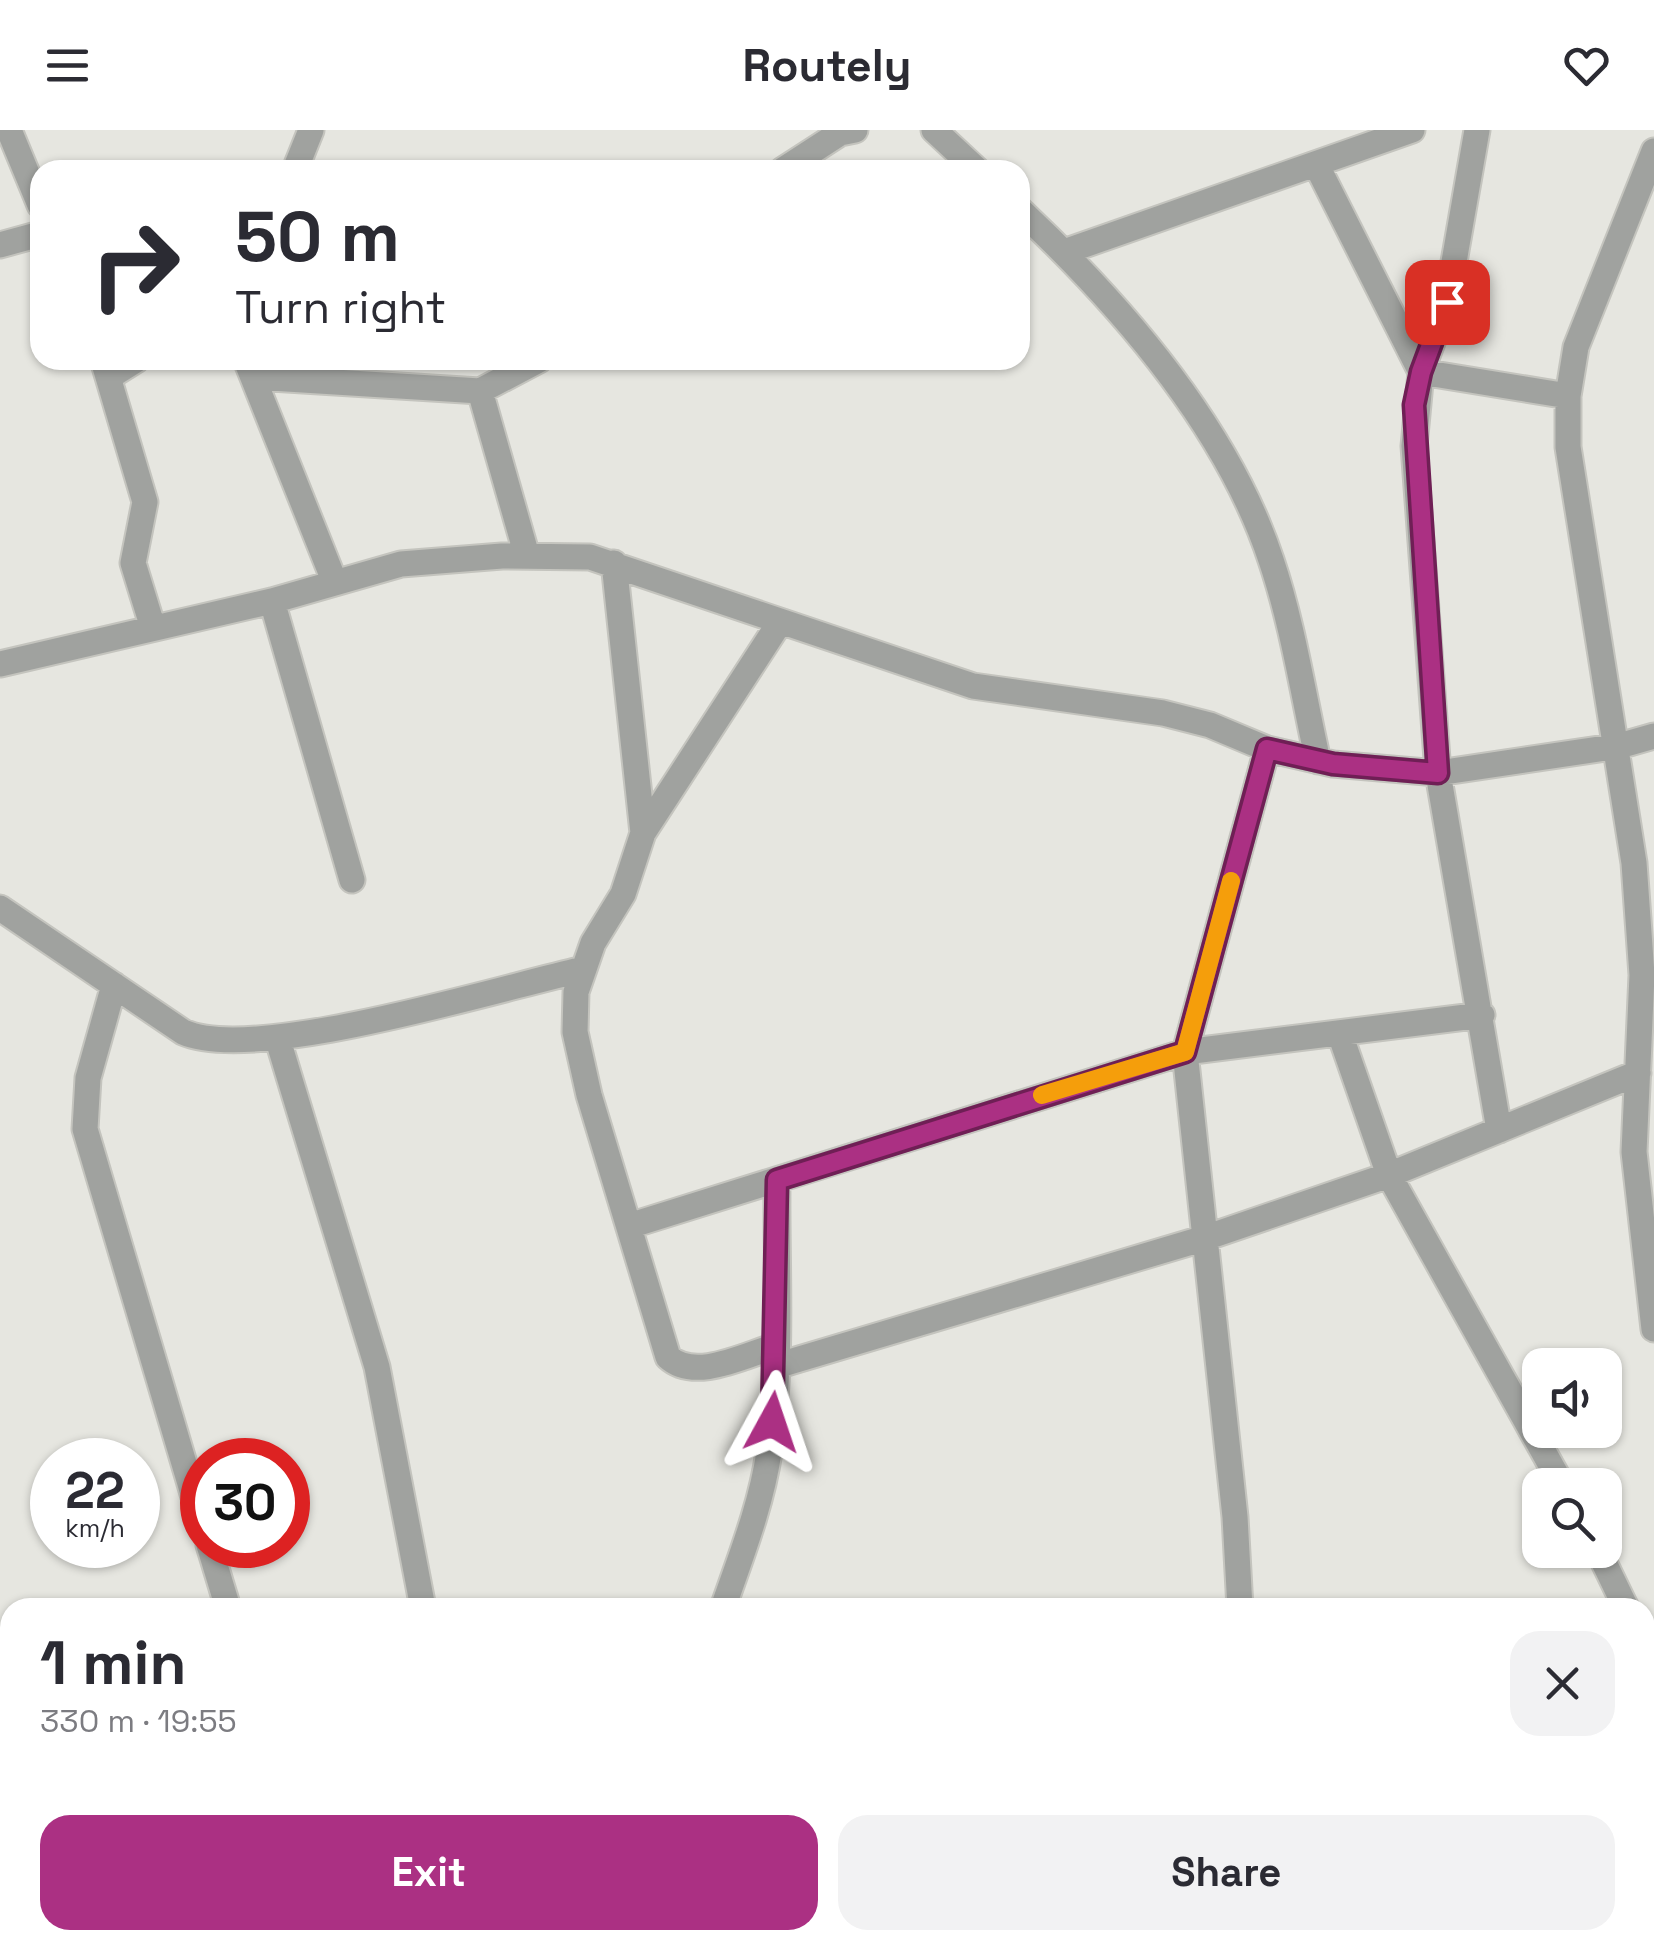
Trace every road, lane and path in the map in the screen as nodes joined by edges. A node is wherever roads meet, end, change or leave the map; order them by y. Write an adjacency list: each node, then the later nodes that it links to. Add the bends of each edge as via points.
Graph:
1 (10, 130): 12 (street)
2 (311, 130): 8 (street)
3 (855, 130): 9 (street)
4 (934, 130): 10 (street)
5 (1412, 130): 11 (street)
6 (1477, 130): 21 (street, via 1447,302)
7 (1654, 151): 23 (street, via 1576,347)
8 (299, 160)
9 (798, 160)
10 (966, 160)
11 (1316, 164): 16 (street); 21 (street)
12 (30, 181)
13 (1030, 220): 16 (street)
14 (30, 237): 15 (street)
15 (0, 245)
16 (1064, 252): 34 (street, via 1138,331 1236,481 1282,596)
17 (107, 370): 29 (street, via 145,502 133,562)
18 (250, 370): 26 (street)
19 (260, 370): 22 (street)
20 (520, 370): 22 (street)
21 (1421, 372): 23 (street); 35 (street, via 1414,446)
22 (480, 391): 24 (street)
23 (1568, 396): 32 (street, via 1574,503)
24 (526, 556): 25 (street); 26 (street, via 401,564)
25 (614, 563): 28 (street); 36 (street)
26 (335, 583): 27 (street)
27 (272, 602): 29 (street); 37 (street)
28 (780, 622): 33 (street, via 974,686 1163,713); 36 (street)
29 (154, 628): 30 (street)
30 (0, 664)
31 (1654, 736): 32 (street)
32 (1619, 746): 35 (street); 40 (street)
33 (1267, 749): 34 (street); 45 (street)
34 (1318, 761): 35 (street)
35 (1438, 773): 42 (street)
36 (643, 832): 39 (street, via 623,894)
37 (352, 880)
38 (0, 908): 41 (street)
39 (580, 970): 44 (street); 50 (street, via 575,1032)
40 (1648, 976): 46 (street)
41 (114, 985): 44 (street, via 198,1038); 54 (street, via 88,1078 84,1128)
42 (1482, 1015): 43 (street); 47 (street)
43 (1340, 1034): 45 (street); 48 (street)
44 (278, 1040): 59 (street, via 377,1367)
45 (1185, 1052): 49 (street); 51 (street)
46 (1638, 1073): 47 (street); 52 (street, via 1634,1152)
47 (1498, 1130): 48 (street)
48 (1389, 1175): 51 (street); 55 (street)
49 (777, 1180): 50 (street); 53 (street)
50 (630, 1226): 53 (street, via 673,1362 700,1368)
51 (1205, 1238): 53 (street); 61 (street)
52 (1654, 1328)
53 (776, 1356): 60 (street, via 770,1450 756,1516)
54 (180, 1450)
55 (1553, 1468)
56 (216, 1568): 58 (street)
57 (1607, 1568): 62 (street)
58 (225, 1598)
59 (421, 1598)
60 (727, 1598)
61 (1239, 1598)
62 (1621, 1598)

